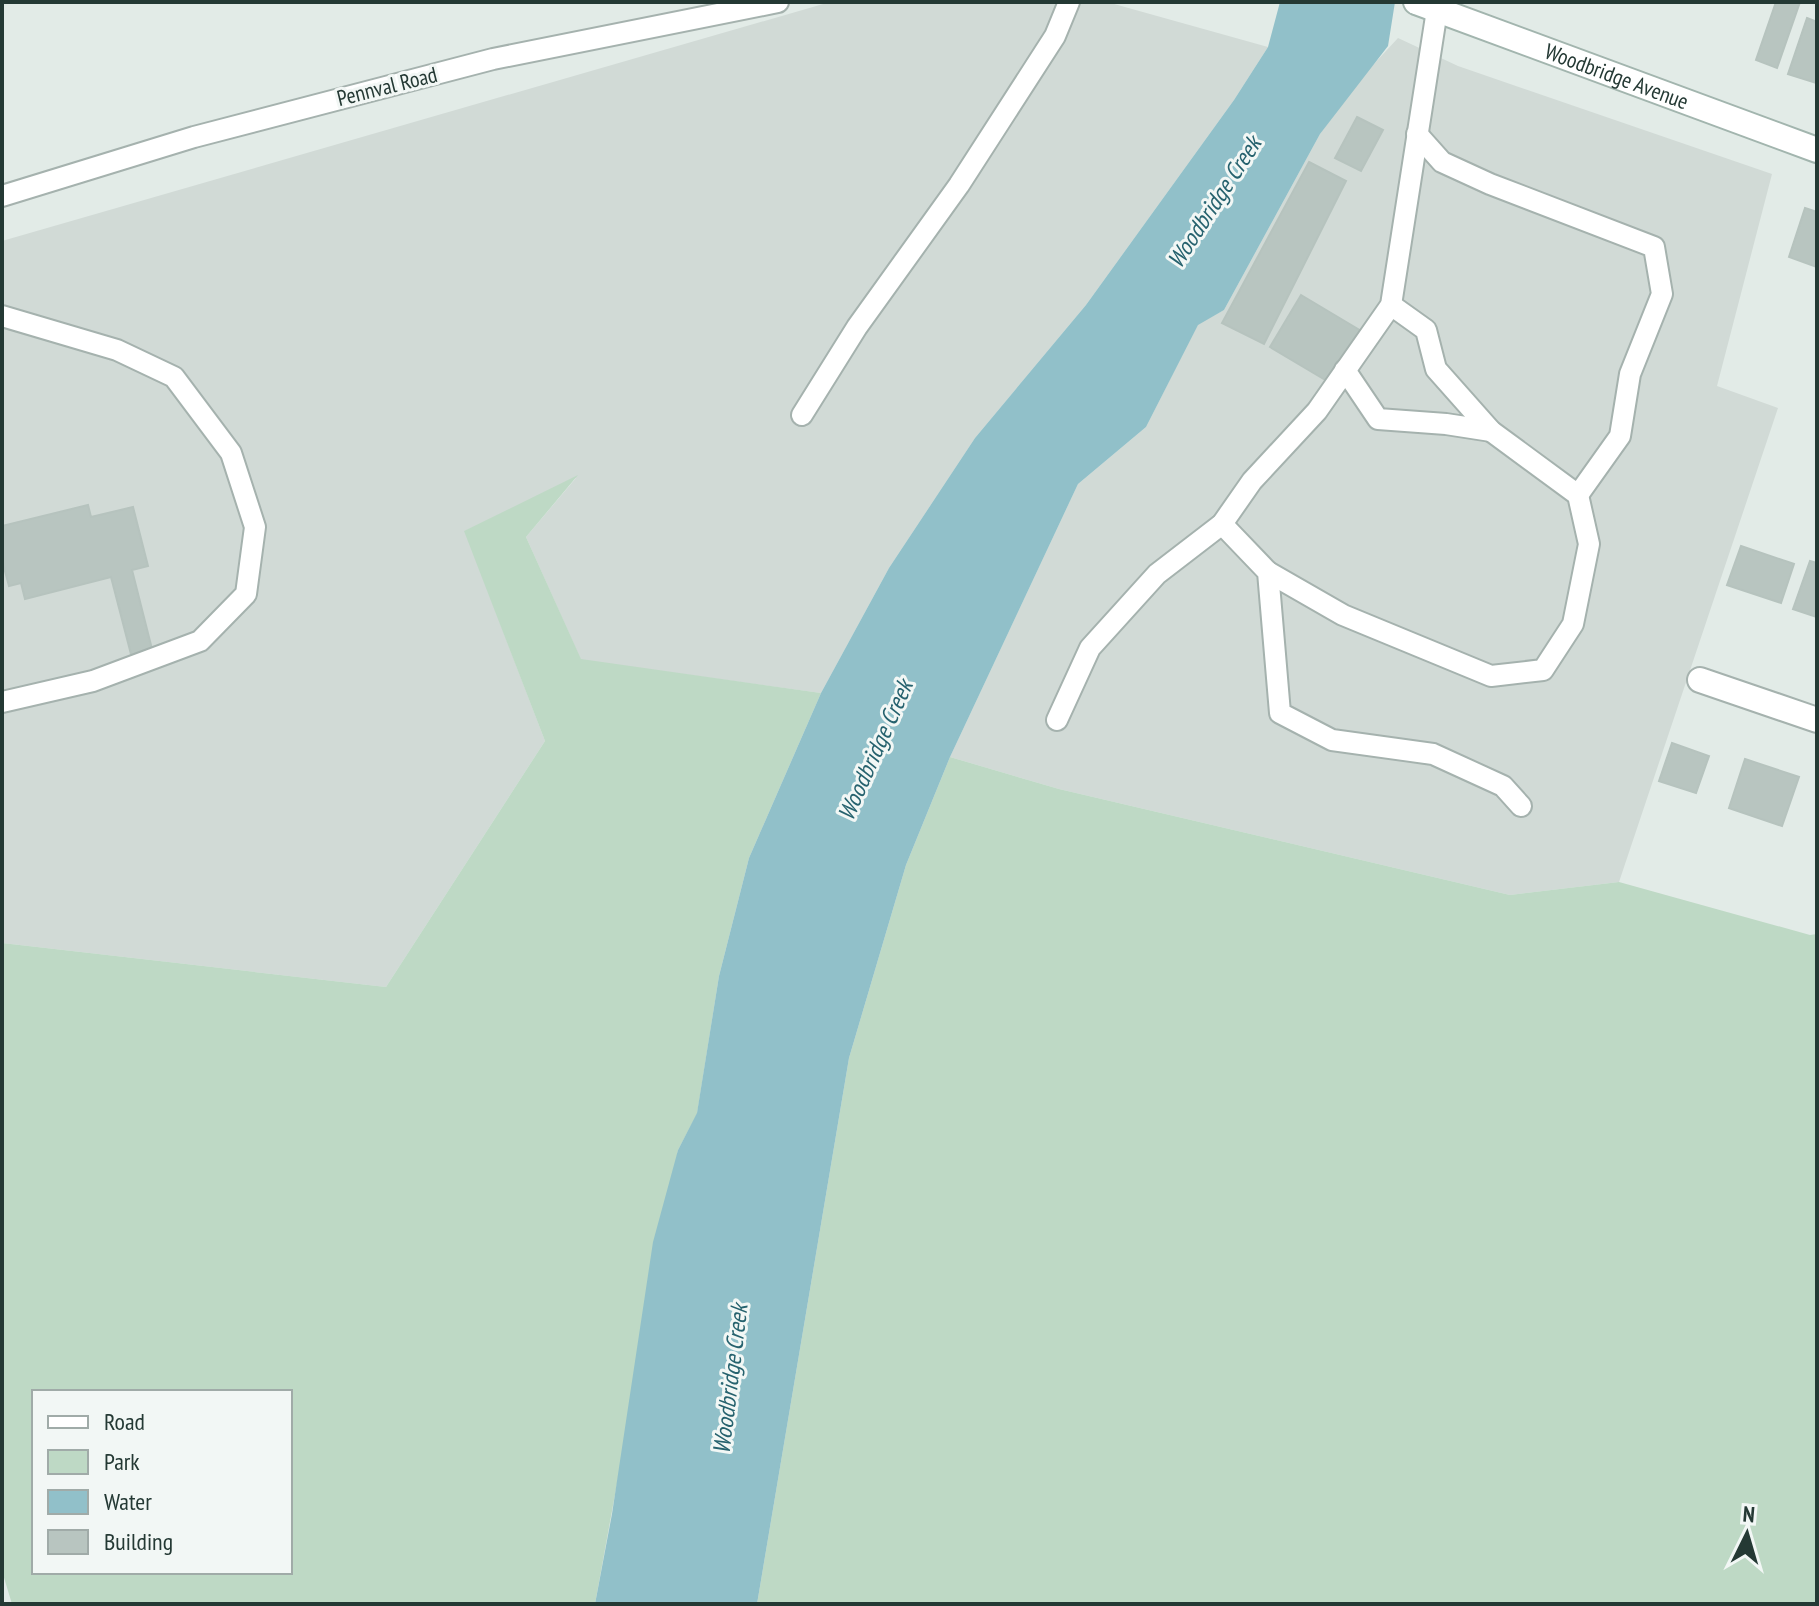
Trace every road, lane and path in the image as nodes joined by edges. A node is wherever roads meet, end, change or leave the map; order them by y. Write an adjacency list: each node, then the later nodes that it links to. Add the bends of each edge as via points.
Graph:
1 (778, 2): 6 (lane, Pennval Road, via 493,59 194,137)
2 (1069, 2): 10 (lane, via 1055,36 959,185 857,327)
3 (1426, 6): 4 (lane); 5 (street, Woodbridge Avenue)
4 (1417, 134): 7 (lane); 12 (lane, via 1442,162 1654,247 1662,294 1630,374 1620,436)
5 (1817, 150)
6 (2, 196)
7 (1391, 305): 9 (lane); 11 (lane, via 1426,330 1436,369)
8 (2, 316): 16 (lane, via 117,350 174,377 231,453 255,527 246,594 200,641 93,681)
9 (1345, 370): 11 (lane, via 1378,419); 13 (lane)
10 (802, 415)
11 (1491, 431): 12 (lane)
12 (1578, 495): 14 (lane, via 1589,544 1573,624 1543,670 1491,676 1343,615)
13 (1222, 524): 14 (lane); 17 (lane, via 1157,574 1090,648)
14 (1268, 572): 19 (lane, via 1280,713 1332,740 1433,754 1503,786)
15 (1700, 680): 18 (street)
16 (2, 702)
17 (1057, 720)
18 (1817, 720)
19 (1521, 806)

